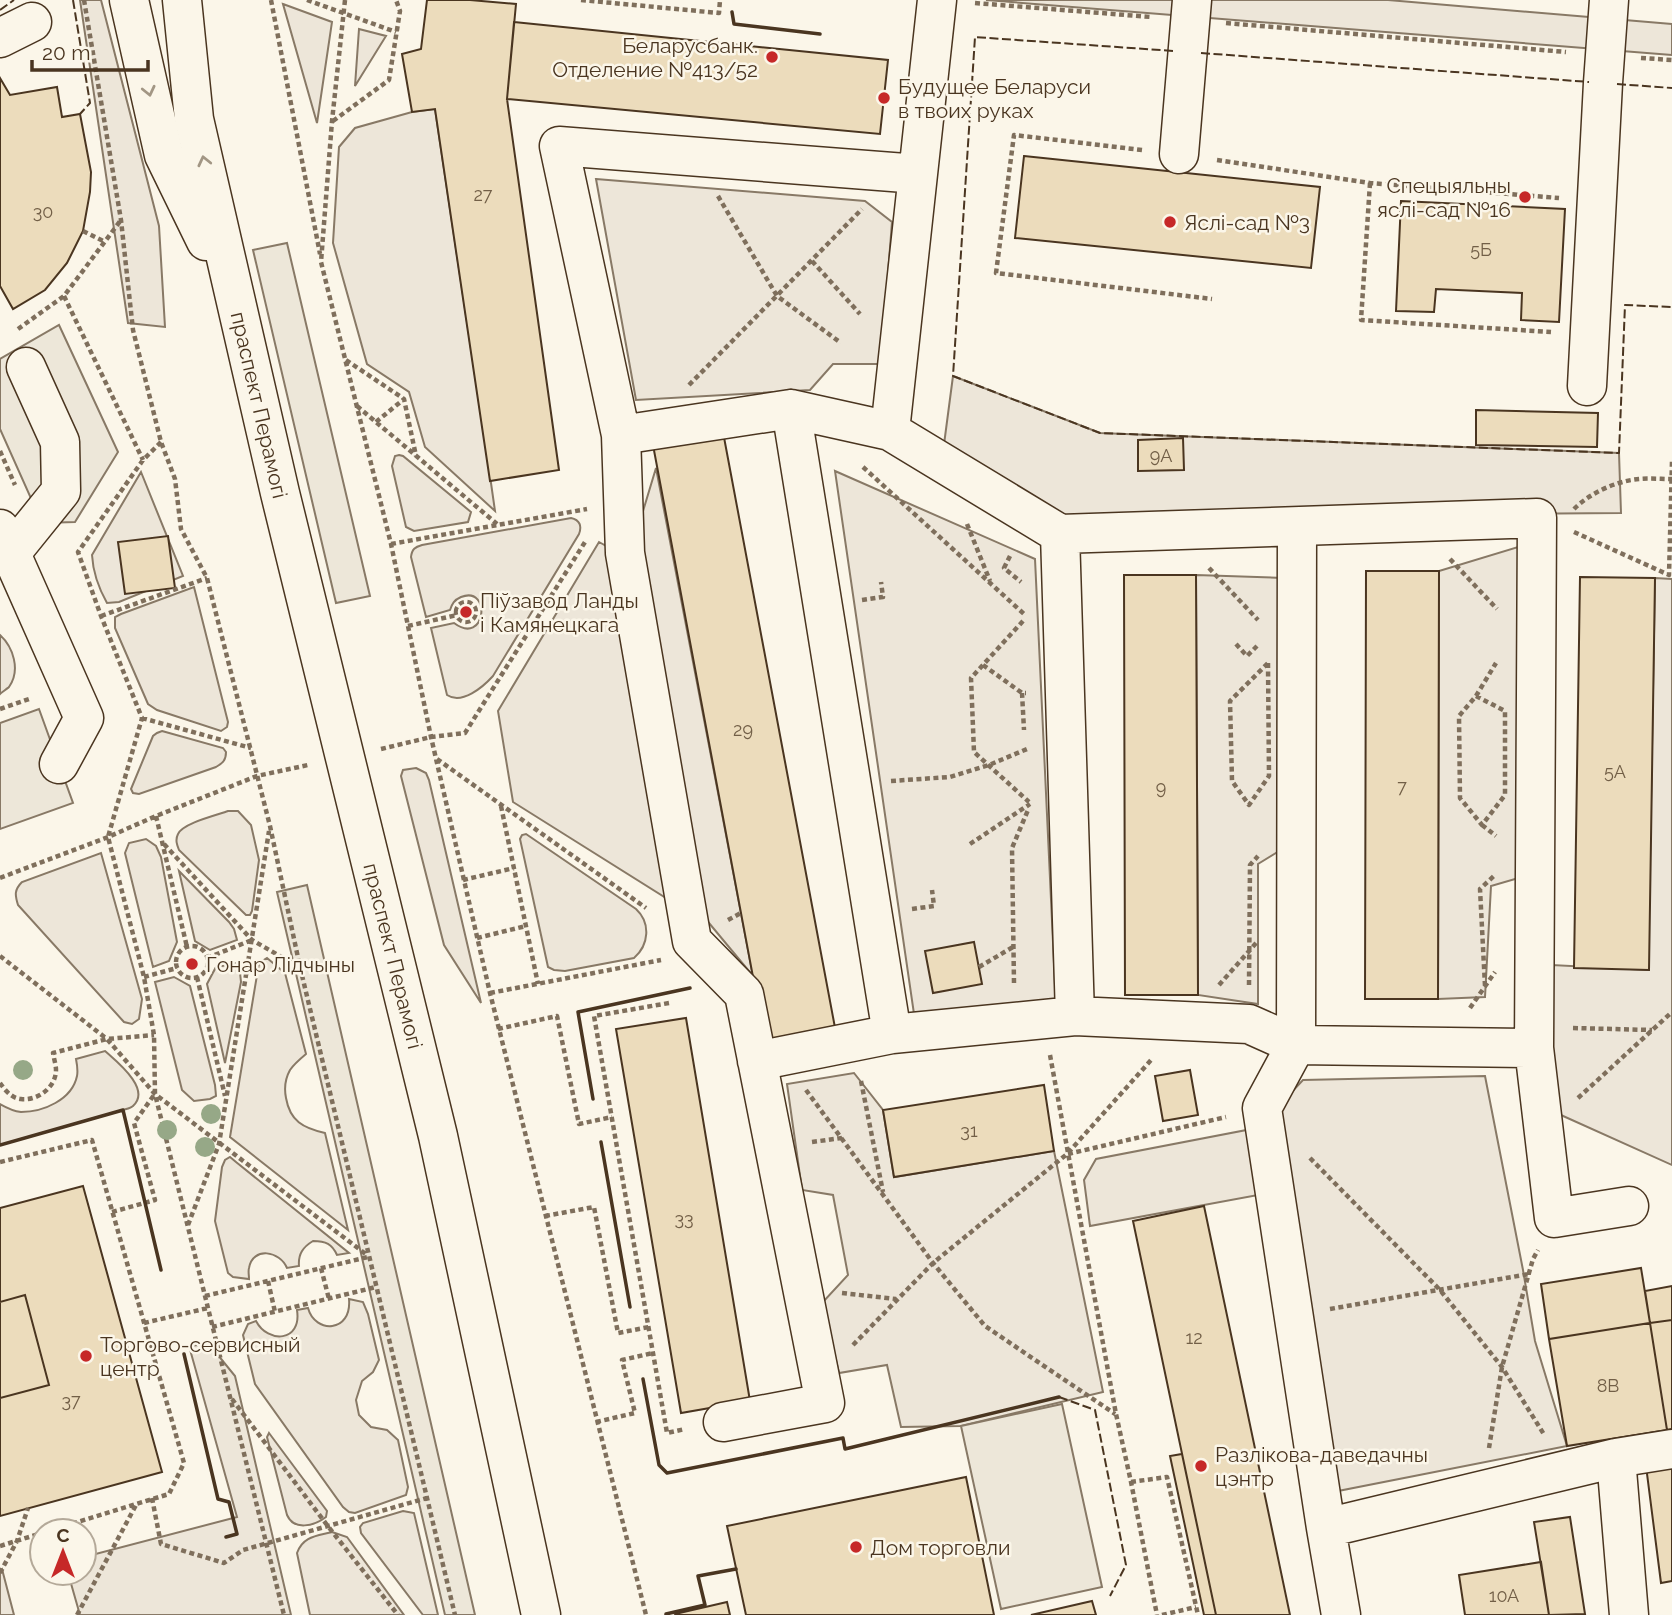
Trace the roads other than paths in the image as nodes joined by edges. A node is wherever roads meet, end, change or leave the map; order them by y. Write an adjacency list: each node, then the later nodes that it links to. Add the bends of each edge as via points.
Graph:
1 (129, 0): 8 (main road, праспект Перамогі, one-way to 8, via 164,155)
2 (182, 0): 8 (main road, праспект Перамогі, one-way to 2, via 194,119)
3 (937, 0): 7 (main road)
4 (1609, 0): 10 (main road)
5 (1191, 10): 6 (main road)
6 (1180, 154)
7 (908, 173): 12 (main road); 13 (main road, via 559,146)
8 (235, 300): 28 (main road, праспект Перамогі, via 438,1136)
9 (26, 368): 16 (main road, via 60,442 61,491)
10 (1587, 386)
11 (791, 409): 12 (main road); 13 (main road); 19 (main road)
12 (890, 431): 15 (main road)
13 (633, 433): 22 (main road, via 622,477 625,553 692,941 744,994)
14 (1297, 527): 15 (main road); 20 (main road, via 1548,522 1536,651); 21 (main road)
15 (1060, 534): 18 (main road, via 1067,764)
16 (6, 541): 17 (main road, via 83,718)
17 (59, 764)
18 (1044, 1020): 19 (main road); 21 (main road, via 1249,1024)
19 (892, 1034): 22 (main road)
20 (1534, 1037): 21 (main road, via 1443,1046); 23 (main road, via 1554,1218)
21 (1296, 1045): 27 (main road, via 1262,1108)
22 (770, 1059): 24 (main road, via 802,1289 825,1402)
23 (1629, 1206)
24 (723, 1422)
25 (1672, 1449): 26 (main road)
26 (1616, 1458): 27 (main road); 30 (main road)
27 (1326, 1528): 29 (main road)
28 (541, 1615)
29 (1341, 1615)
30 (1629, 1615)

